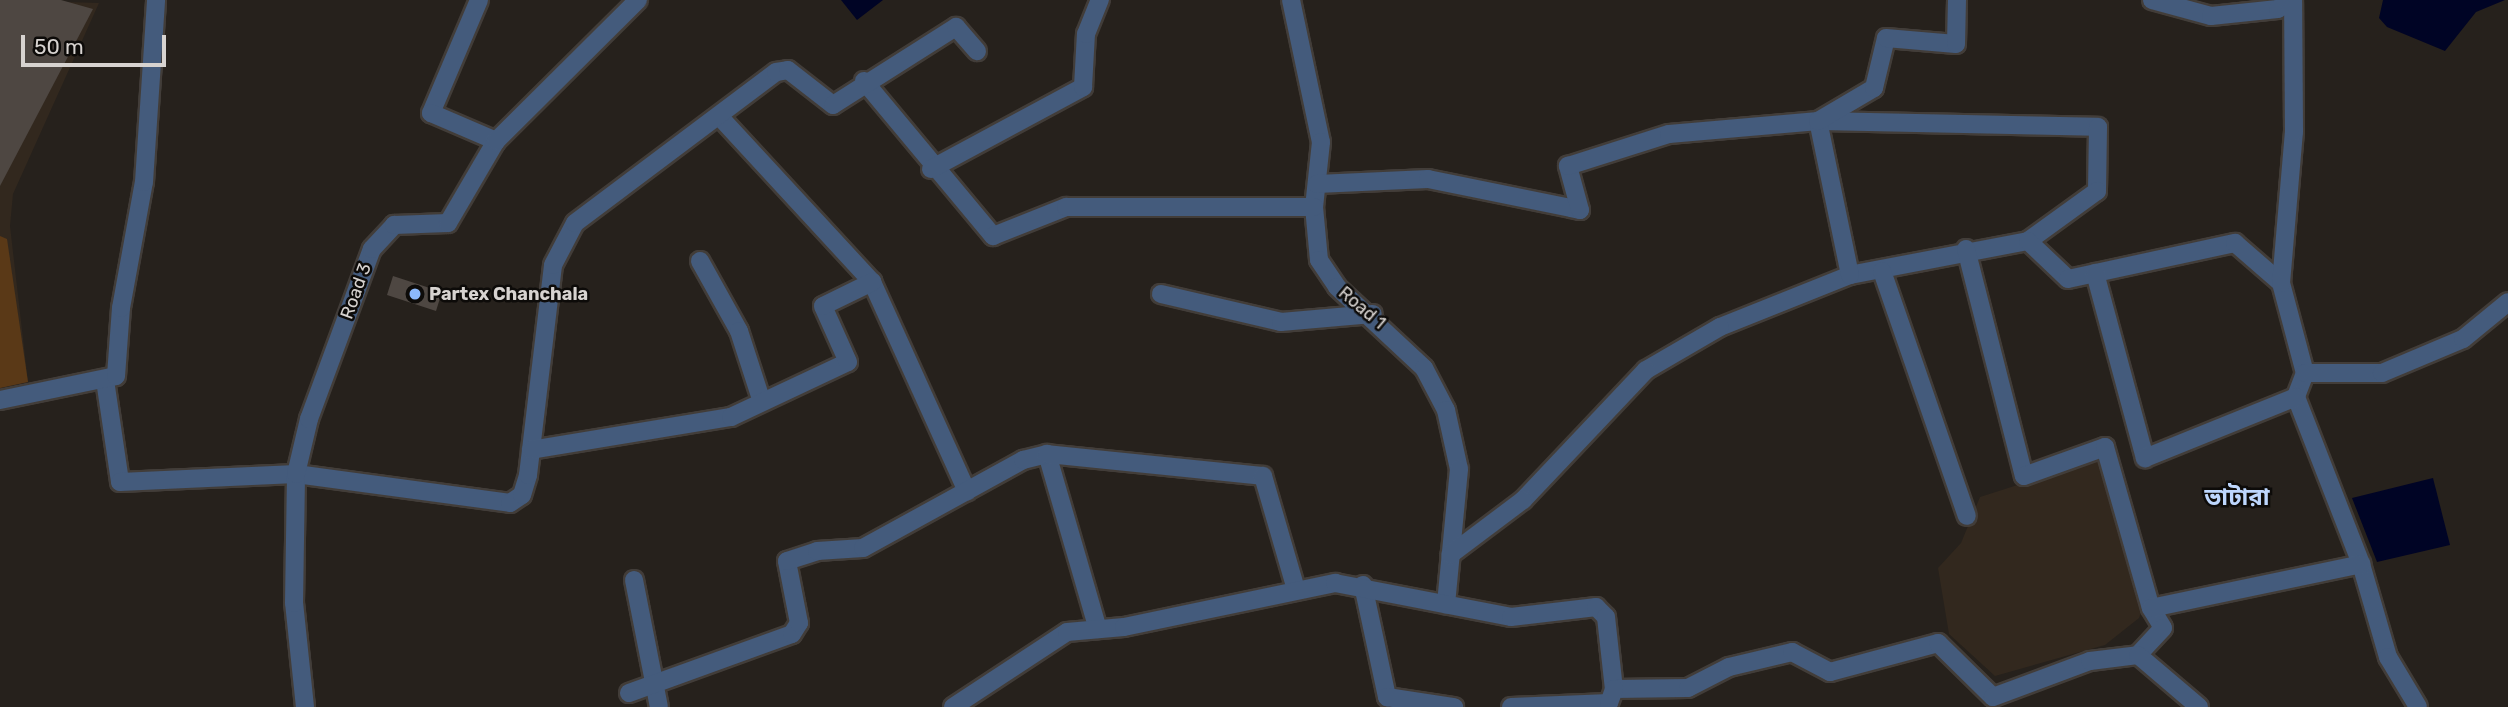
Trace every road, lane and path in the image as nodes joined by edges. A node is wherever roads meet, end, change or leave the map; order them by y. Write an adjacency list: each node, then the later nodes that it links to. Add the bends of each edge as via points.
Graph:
1 (156, 0): 29 (street, via 144,182 121,308 116,376)
2 (479, 0): 13 (street, via 431,113)
3 (638, 0): 13 (street, Road 3)
4 (1100, 0): 14 (street, via 1086,34 1083,87)
5 (1292, 0): 15 (street, Road 1, via 1321,142)
6 (1957, 0): 12 (street, via 1956,44 1886,38 1874,88)
7 (2152, 0): 8 (street, via 2211,16 2278,9)
8 (2292, 0): 24 (street, via 2294,132)
9 (977, 51): 10 (street, via 956,26)
10 (864, 81): 11 (street, via 832,105 788,70 776,72); 14 (street)
11 (719, 116): 23 (street); 33 (street, via 575,223 560,242)
12 (1818, 121): 15 (street, via 1669,134 1568,166 1580,210 1428,179); 17 (street, via 2098,127 2097,191); 22 (street)
13 (496, 141): 35 (street, Road 3, via 449,223 394,225 372,249 309,419)
14 (931, 169): 16 (street, via 993,236 1066,207)
15 (1317, 184): 16 (street, Road 1)
16 (1314, 206): 27 (street, Road 1, via 1319,260 1336,287)
17 (2028, 241): 18 (street); 21 (street, via 2068,279)
18 (1965, 249): 20 (street); 44 (street, via 2024,476 2105,447)
19 (701, 261): 31 (street, via 739,331)
20 (1882, 271): 22 (street); 37 (street)
21 (2095, 273): 24 (street, via 2235,243); 30 (street, via 2145,458)
22 (1850, 275): 38 (street, via 1720,327 1646,370 1523,500)
23 (872, 282): 31 (street, via 823,306 848,362); 36 (street)
24 (2281, 284): 28 (street)
25 (1161, 294): 27 (street, via 1281,322)
26 (2508, 302): 28 (street, via 2463,339 2382,373)
27 (1373, 314): 38 (street, Road 1, via 1424,368 1446,410 1459,469)
28 (2305, 373): 30 (street)
29 (105, 380): 32 (street); 35 (street, via 120,482)
30 (2296, 397): 39 (street)
31 (761, 399): 33 (street, via 731,417)
32 (0, 400)
33 (531, 450): 35 (street, via 522,495 510,503)
34 (1047, 454): 36 (street); 42 (street, via 1263,476); 45 (street)
35 (296, 474): 52 (street, Road 3, via 294,603)
36 (967, 491): 47 (street, via 863,548 817,551 787,561 799,623 792,634)
37 (1967, 516)
38 (1450, 555): 43 (street, Road 1)
39 (2361, 564): 44 (street); 58 (street, via 2388,657)
40 (634, 580): 47 (street)
41 (1363, 584): 42 (street); 43 (street); 55 (street, via 1387,697)
42 (1295, 586): 45 (street)
43 (1447, 604): 48 (street, via 1511,617 1596,607 1606,617)
44 (2151, 608): 46 (street, via 2163,628)
45 (1098, 629): 50 (street, via 1067,632)
46 (2138, 655): 51 (street, via 2090,661); 57 (street)
47 (650, 682): 49 (street); 53 (street)
48 (1614, 689): 51 (street, via 1688,688 1729,667 1792,652 1830,672 1938,642); 56 (street, via 1609,703)
49 (629, 694)
50 (975, 700): 54 (street)
51 (1995, 702)
52 (306, 707)
53 (659, 707)
54 (953, 707)
55 (1454, 707)
56 (1511, 707)
57 (2199, 707)
58 (2418, 707)

